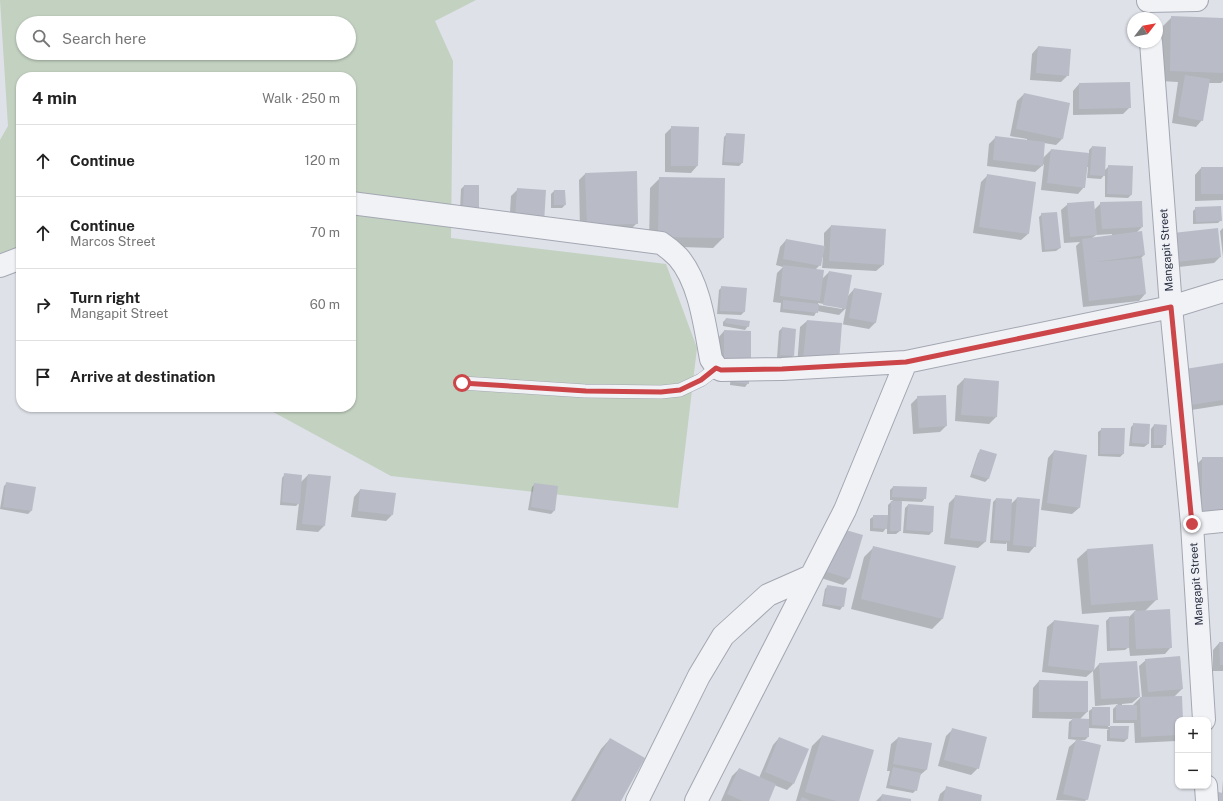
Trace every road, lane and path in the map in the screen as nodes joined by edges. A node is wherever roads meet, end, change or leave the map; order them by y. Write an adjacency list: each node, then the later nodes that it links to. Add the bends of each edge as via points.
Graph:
1 (1197, 0): 2 (street)
2 (1148, 6)
3 (1151, 48): 8 (street, Mangapit Street)
4 (356, 205): 10 (street, via 661,243 678,257 696,288 711,359)
5 (16, 260): 6 (street)
6 (0, 266)
7 (1223, 291): 8 (street)
8 (1171, 307): 9 (street); 13 (street, Mangapit Street)
9 (906, 362): 10 (street, via 762,370); 14 (street, via 845,510)
10 (716, 368): 11 (lane, via 701,380 680,390 661,392 586,391)
11 (462, 383)
12 (1223, 521): 13 (street)
13 (1192, 524): 15 (street, Mangapit Street)
14 (811, 576): 17 (street, via 768,595 723,636); 18 (street)
15 (1204, 717)
16 (1206, 789): 19 (street)
17 (637, 801)
18 (696, 801)
19 (1207, 801)

